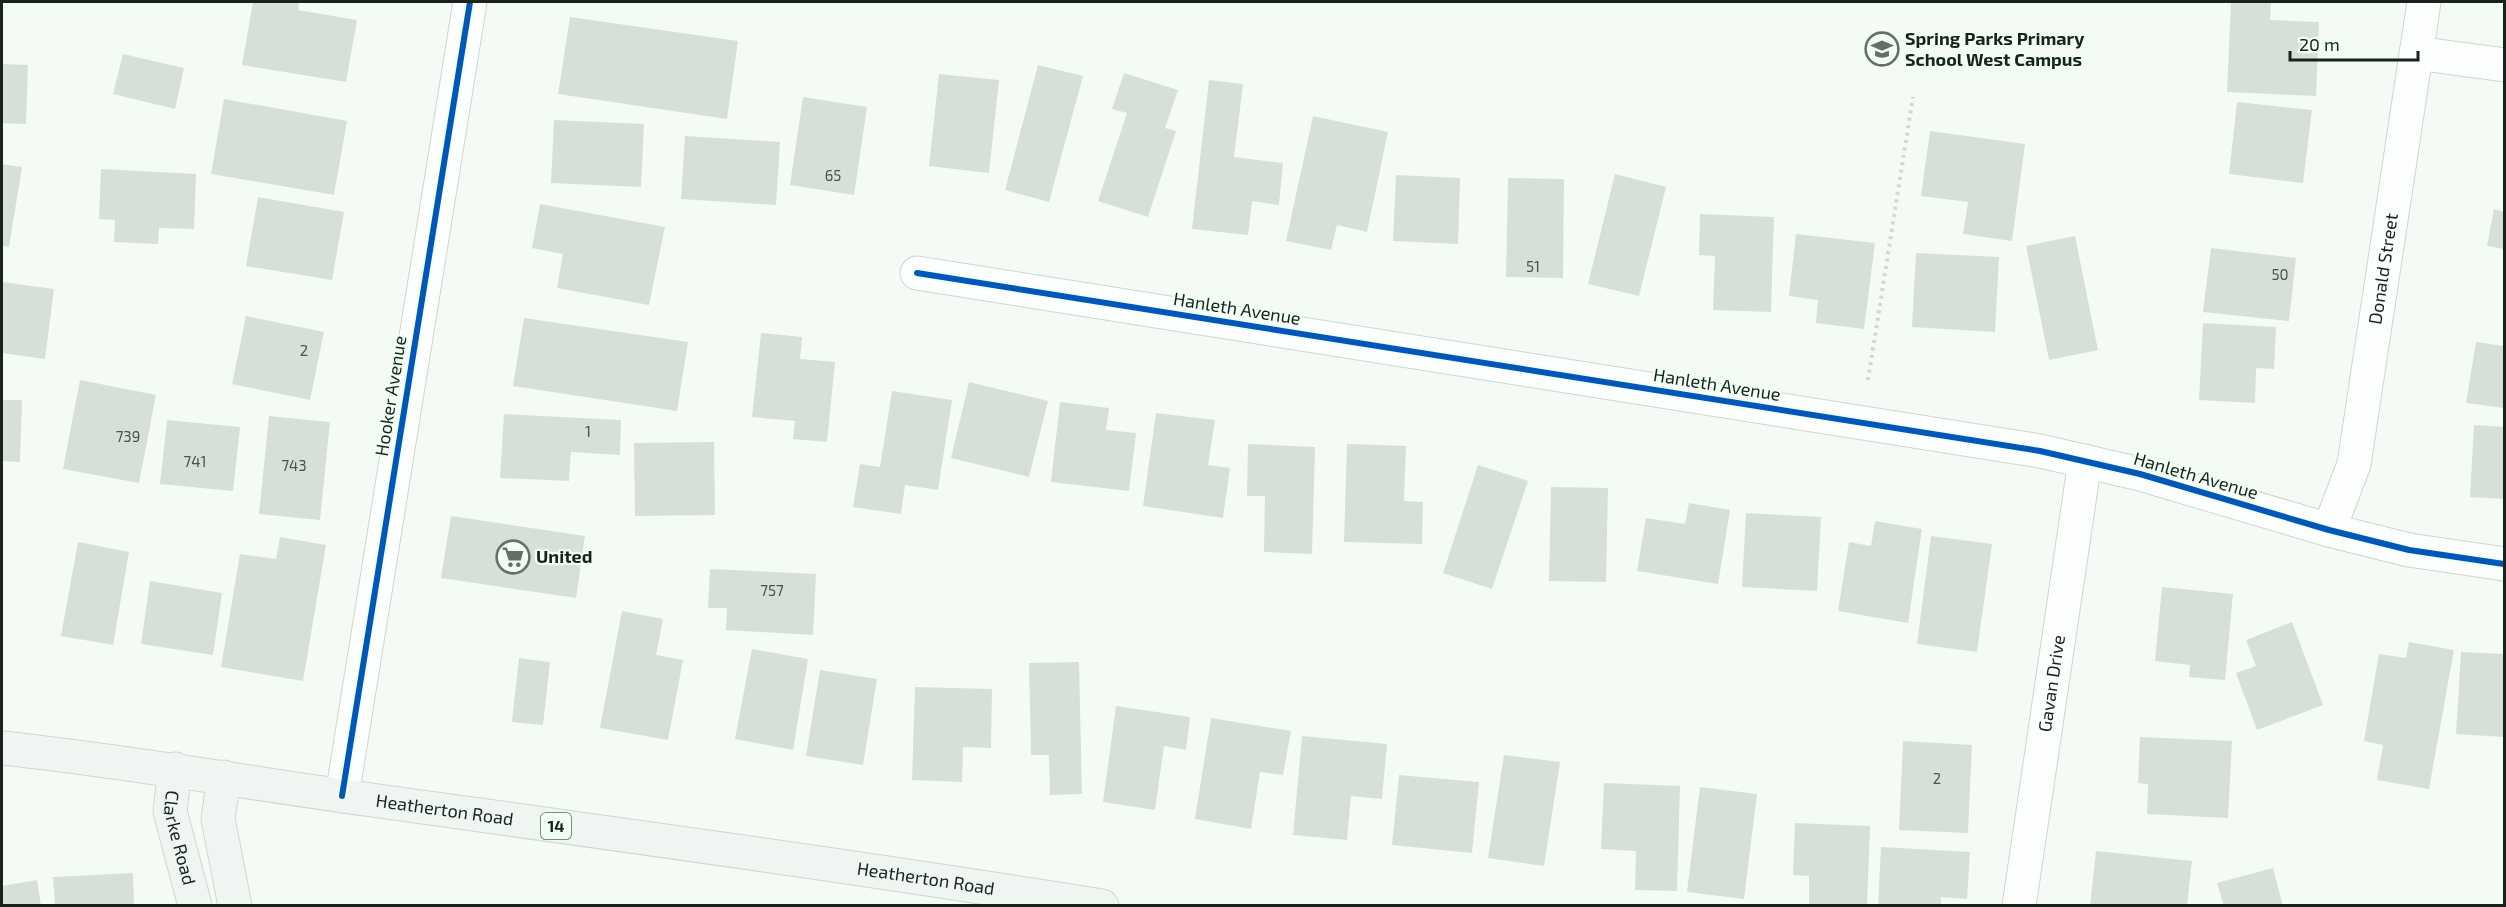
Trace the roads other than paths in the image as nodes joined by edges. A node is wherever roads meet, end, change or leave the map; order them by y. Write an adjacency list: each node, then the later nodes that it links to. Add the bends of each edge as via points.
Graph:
1 (470, 2): 12 (street, Hooker Avenue)
2 (2424, 2): 3 (street, Donald Street)
3 (2416, 53): 4 (street); 7 (street, Donald Street, via 2354,464)
4 (2505, 65)
5 (917, 273): 6 (street, Hanleth Avenue)
6 (2085, 461): 7 (street, Hanleth Avenue); 16 (street, Gavan Drive)
7 (2329, 530): 8 (street, Hanleth Avenue, via 2409,550)
8 (2505, 564)
9 (2, 748): 10 (main road, Heatherton Road / 14)
10 (175, 769): 11 (main road, Heatherton Road / 14); 13 (main road, Clarke Road, via 170,812)
11 (224, 777): 12 (main road, Heatherton Road / 14); 14 (main road, Clarke Road, via 218,819)
12 (342, 796): 15 (main road, Heatherton Road / 14, via 889,872)
13 (195, 906)
14 (235, 906)
15 (1102, 906)
16 (2019, 906)

